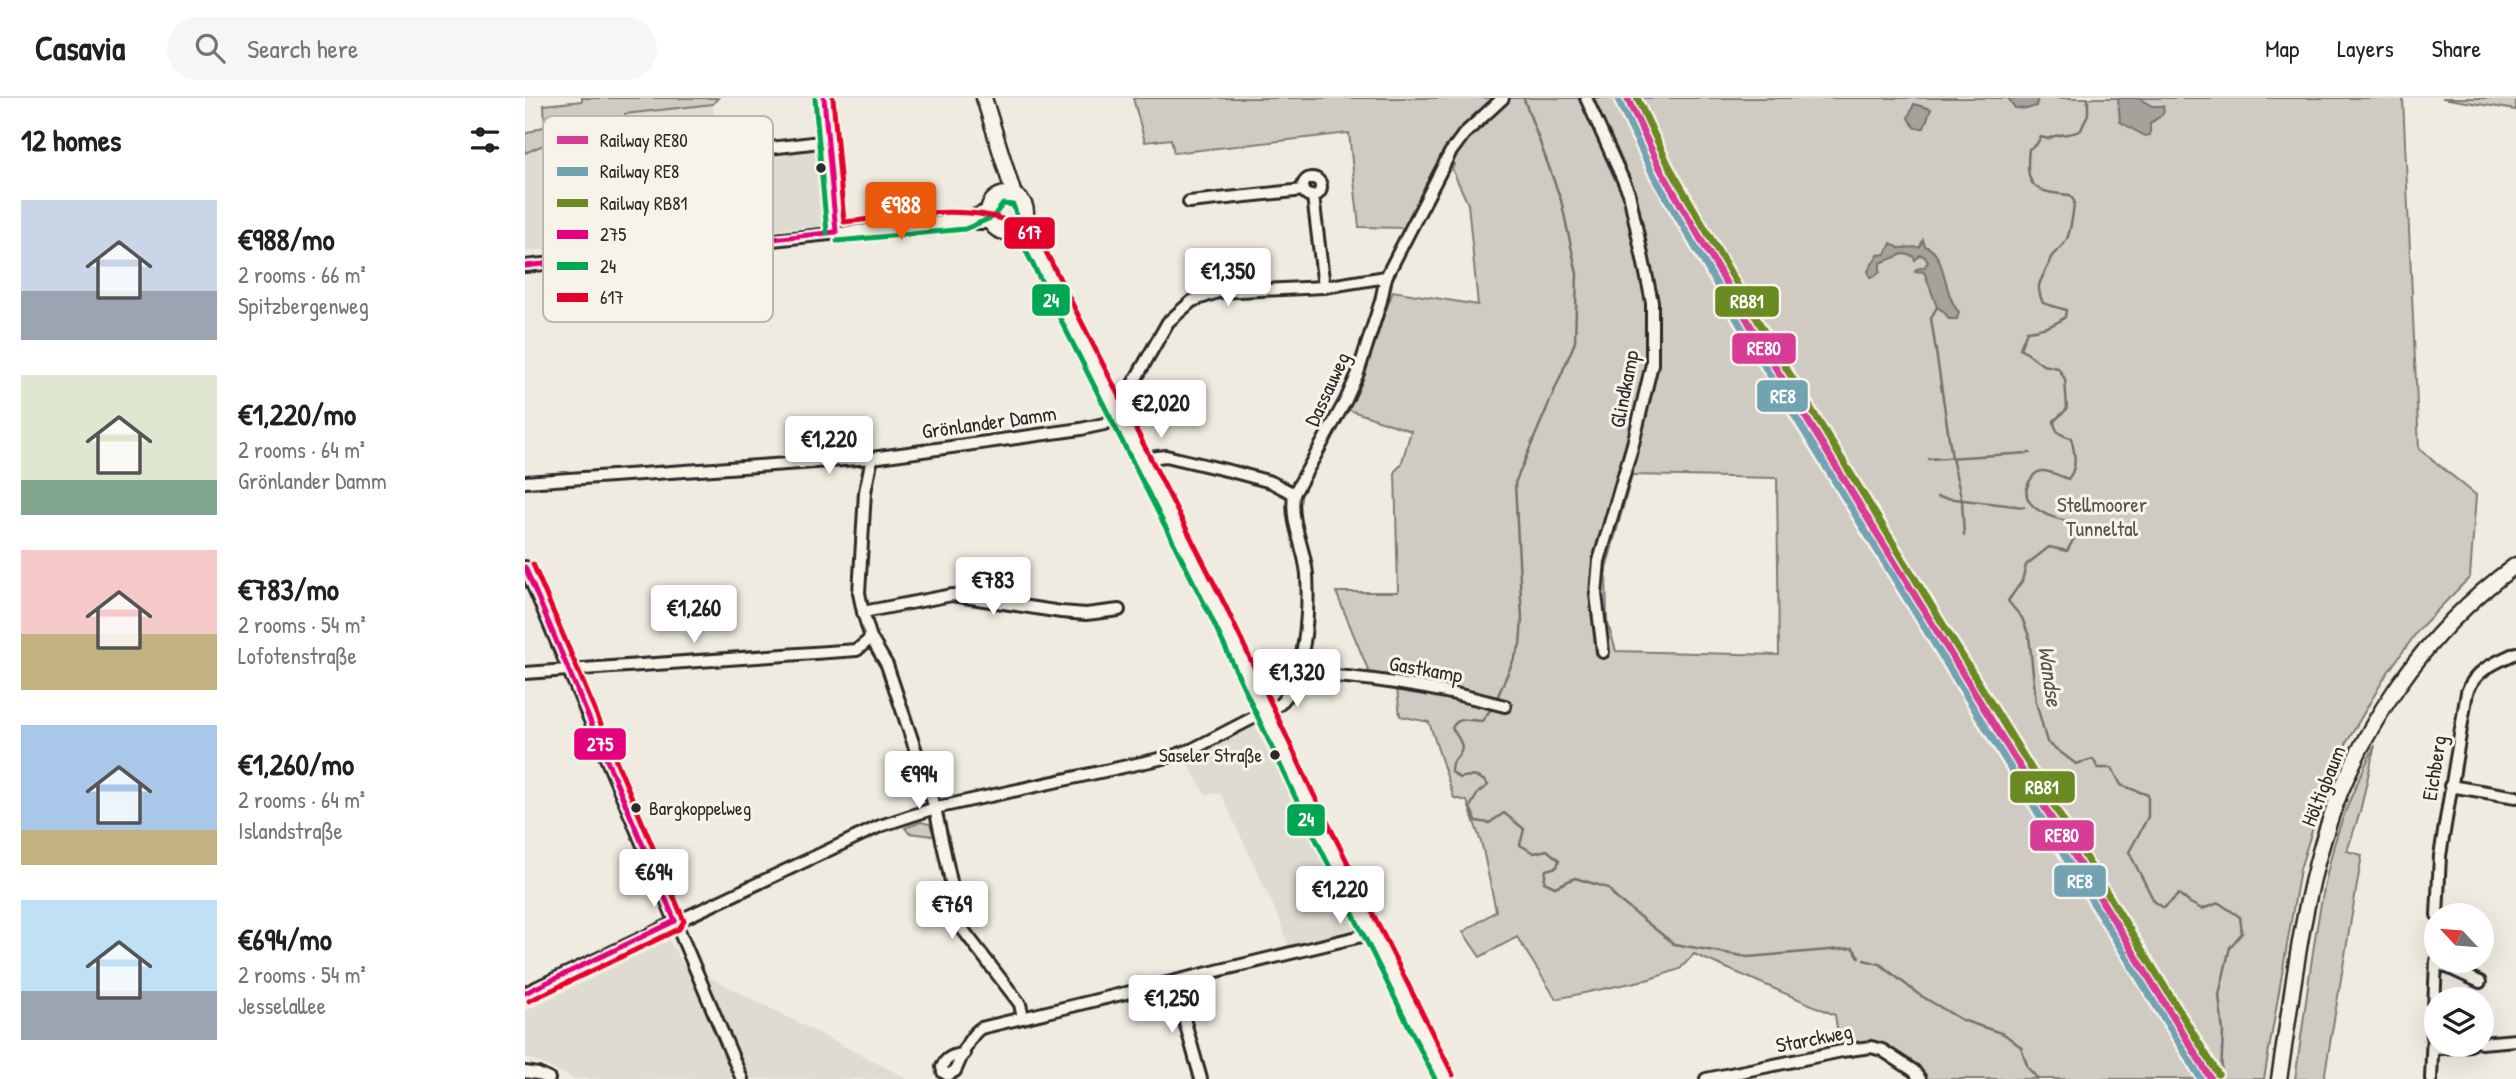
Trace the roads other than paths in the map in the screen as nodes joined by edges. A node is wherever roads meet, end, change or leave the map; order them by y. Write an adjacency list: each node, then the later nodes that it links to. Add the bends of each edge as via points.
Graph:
1 (824, 98): 5 (street)
2 (984, 98): 7 (main road, via 1005,167)
3 (1503, 98): 15 (street, Dassauweg, via 1457,142)
4 (1586, 98): 28 (street, Glindkamp, via 1629,193 1652,302 1652,364 1599,561)
5 (828, 141): 6 (street); 11 (street)
6 (773, 148)
7 (1007, 195): 9 (main road, via 992,201); 10 (main road, via 1025,207 1026,217)
8 (1189, 202): 16 (street, via 1309,193)
9 (990, 217): 10 (main road, via 1001,231); 11 (street, via 970,223)
10 (1019, 227): 17 (main road, via 1029,232)
11 (836, 232): 12 (street)
12 (773, 239)
13 (543, 264): 14 (street)
14 (525, 266)
15 (1386, 277): 16 (street); 22 (street, Dassauweg, via 1358,373)
16 (1324, 287): 17 (street, via 1218,292 1192,301 1168,322 1126,394)
17 (1112, 402): 18 (main road)
18 (1121, 417): 19 (street, Grönlander Damm, via 1081,429); 20 (main road)
19 (872, 458): 21 (street, Grönlander Damm); 26 (street, via 865,492 859,593)
20 (1140, 459): 22 (street, via 1166,456 1234,471); 34 (main road)
21 (525, 482)
22 (1294, 494): 32 (street, via 1292,512 1307,572)
23 (2516, 565): 57 (main road, Höltigbaum, via 2470,601 2432,641 2396,689 2358,753 2317,863)
24 (525, 567): 30 (street)
25 (1119, 610): 26 (street, via 1061,612 953,595)
26 (863, 612): 27 (street)
27 (871, 638): 30 (street, via 857,650); 37 (street, via 887,665)
28 (1603, 652)
29 (2516, 653): 35 (street, Eichberg, via 2481,671 2469,686)
30 (568, 669): 31 (street); 39 (street)
31 (525, 673)
32 (1298, 674): 33 (street, Gastkamp, via 1360,678); 34 (street, via 1284,700)
33 (1505, 706)
34 (1265, 712): 37 (street, via 1173,756); 40 (main road)
35 (2450, 786): 36 (street); 38 (street, Eichberg)
36 (2516, 797)
37 (935, 808): 39 (street, via 880,827); 45 (street, via 964,931 1020,1004)
38 (2437, 903)
39 (675, 921): 44 (street); 52 (street)
40 (1374, 933): 43 (street); 54 (main road)
41 (2461, 973): 42 (street)
42 (2480, 982)
43 (1174, 983): 45 (street); 53 (street)
44 (525, 993)
45 (1023, 1018): 48 (street, via 977,1030)
46 (2516, 1040): 47 (street)
47 (2494, 1043)
48 (964, 1054)
49 (2432, 1057): 58 (street)
50 (525, 1072): 51 (street)
51 (549, 1079)
52 (742, 1079)
53 (1201, 1079)
54 (1445, 1079)
55 (1706, 1079): 56 (street, Starckweg, via 1871,1047 1882,1050)
56 (1920, 1079)
57 (2280, 1079)
58 (2431, 1079)

